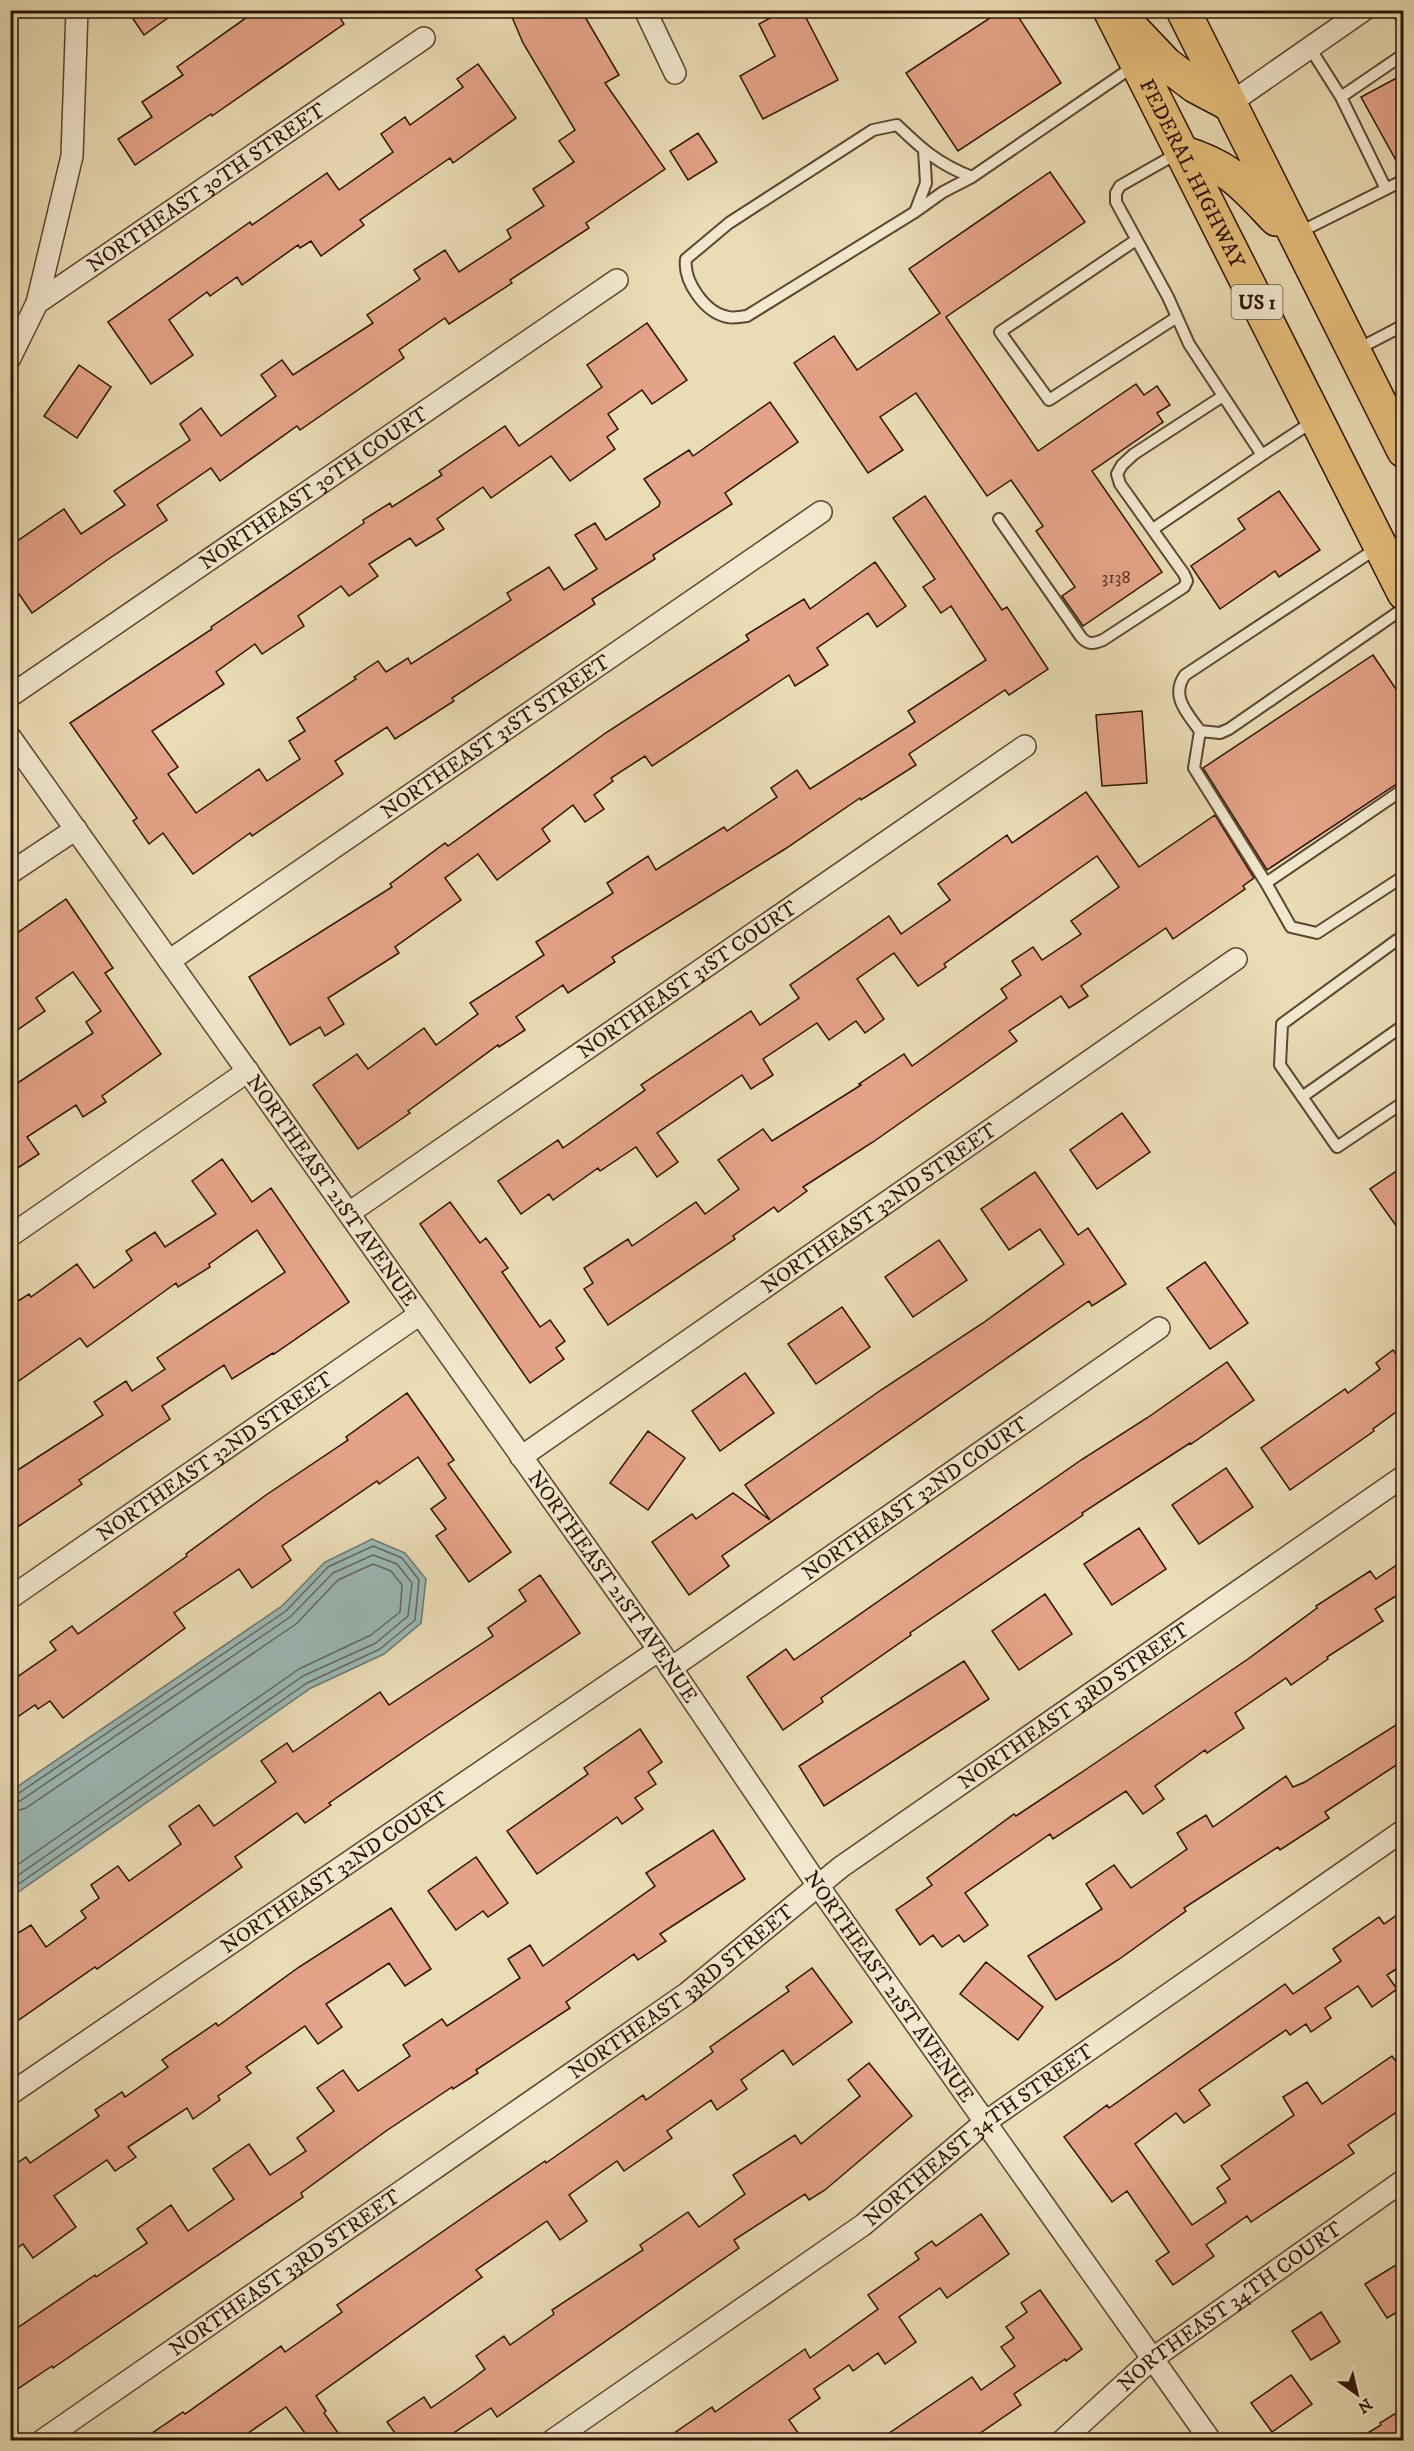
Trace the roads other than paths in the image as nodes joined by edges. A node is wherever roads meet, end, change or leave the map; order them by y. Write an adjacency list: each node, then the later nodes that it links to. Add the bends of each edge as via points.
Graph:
1 (76, 10): 25 (street, via 72,156)
2 (645, 10): 13 (street)
3 (1110, 10): 12 (main road, FEDERAL HIGHWAY / US 1)
4 (1115, 10): 15 (main road, via 1166,64 1195,86)
5 (1183, 10): 15 (main road)
6 (1364, 10): 10 (street)
7 (1394, 10): 8 (lane)
8 (1404, 18)
9 (424, 38): 25 (street, NORTHEAST 30TH STREET)
10 (1310, 48): 14 (lane); 15 (street)
11 (1404, 54): 14 (lane)
12 (1137, 64): 17 (main road, FEDERAL HIGHWAY / US 1); 18 (lane)
13 (675, 73)
14 (1341, 97): 20 (lane)
15 (1229, 104): 22 (main road)
16 (924, 150): 18 (lane, via 946,167); 21 (lane, via 926,183); 21 (lane, via 897,125 873,130 729,223 686,259 687,276 705,306 727,317 747,316)
17 (1181, 152): 22 (main road, via 1209,161 1235,176); 23 (lane, via 1127,181 1116,193 1116,202); 31 (main road, FEDERAL HIGHWAY / US 1)
18 (972, 177): 21 (lane)
19 (1404, 180): 20 (lane)
20 (1386, 189): 22 (lane)
21 (915, 212)
22 (1297, 239): 28 (main road)
23 (1136, 240): 26 (lane); 26 (lane, via 1000,332 1049,400)
24 (617, 280): 40 (street, NORTHEAST 30TH COURT)
25 (37, 303): 29 (street, NORTHEAST 30TH STREET)
26 (1177, 317): 30 (lane, via 1189,344)
27 (1404, 325): 28 (lane)
28 (1353, 351): 32 (main road)
29 (10, 358)
30 (1223, 396): 33 (lane); 36 (lane, via 1134,454 1117,474)
31 (1316, 419): 33 (lane); 37 (main road, FEDERAL HIGHWAY / US 1)
32 (1404, 451)
33 (1262, 455): 36 (lane)
34 (821, 512): 51 (street, NORTHEAST 31ST STREET)
35 (999, 519): 36 (lane, via 1081,637 1093,644 1184,587 1184,574)
36 (1153, 529)
37 (1380, 546): 38 (main road, FEDERAL HIGHWAY / US 1); 41 (lane, via 1185,675 1178,693)
38 (1404, 592)
39 (1404, 608): 41 (lane, via 1229,729 1220,733)
40 (10, 696)
41 (1200, 731): 48 (lane, via 1194,768)
42 (10, 737): 45 (street, NORTHEAST 21ST AVENUE)
43 (1025, 746): 56 (street, NORTHEAST 31ST COURT)
44 (1404, 789): 48 (lane)
45 (76, 829): 46 (street); 51 (street, NORTHEAST 21ST AVENUE)
46 (10, 873)
47 (1404, 876): 48 (lane, via 1317,933 1291,927)
48 (1266, 883)
49 (1404, 938): 54 (lane, via 1282,1024 1280,1065)
50 (1236, 959): 60 (street, NORTHEAST 32ND STREET)
51 (169, 961): 53 (street, NORTHEAST 21ST AVENUE)
52 (1404, 1025): 54 (lane)
53 (248, 1071): 56 (street, NORTHEAST 21ST AVENUE); 57 (street)
54 (1302, 1097): 55 (lane, via 1337,1147)
55 (1404, 1102)
56 (349, 1214): 58 (street, NORTHEAST 21ST AVENUE)
57 (10, 1236)
58 (420, 1314): 60 (street, NORTHEAST 21ST AVENUE); 62 (street, NORTHEAST 32ND STREET)
59 (1159, 1328): 64 (street, NORTHEAST 32ND COURT)
60 (521, 1457): 63 (street, NORTHEAST 21ST AVENUE)
61 (1404, 1476): 66 (street, NORTHEAST 33RD STREET)
62 (10, 1598)
63 (659, 1650): 64 (street, NORTHEAST 21ST AVENUE); 67 (street, NORTHEAST 32ND COURT)
64 (671, 1668): 66 (street, NORTHEAST 21ST AVENUE)
65 (1404, 1830): 68 (street, NORTHEAST 34TH STREET)
66 (819, 1887): 68 (street, NORTHEAST 21ST AVENUE); 71 (street, NORTHEAST 33RD STREET, via 686,1994)
67 (10, 2094)
68 (984, 2123): 70 (street, NORTHEAST 21ST AVENUE); 72 (street, NORTHEAST 34TH STREET, via 862,2225)
69 (1404, 2180): 70 (street, NORTHEAST 34TH COURT)
70 (1152, 2359): 73 (street, NORTHEAST 34TH COURT); 74 (street, NORTHEAST 21ST AVENUE)
71 (43, 2440)
72 (553, 2440)
73 (1063, 2440)
74 (1210, 2440)

